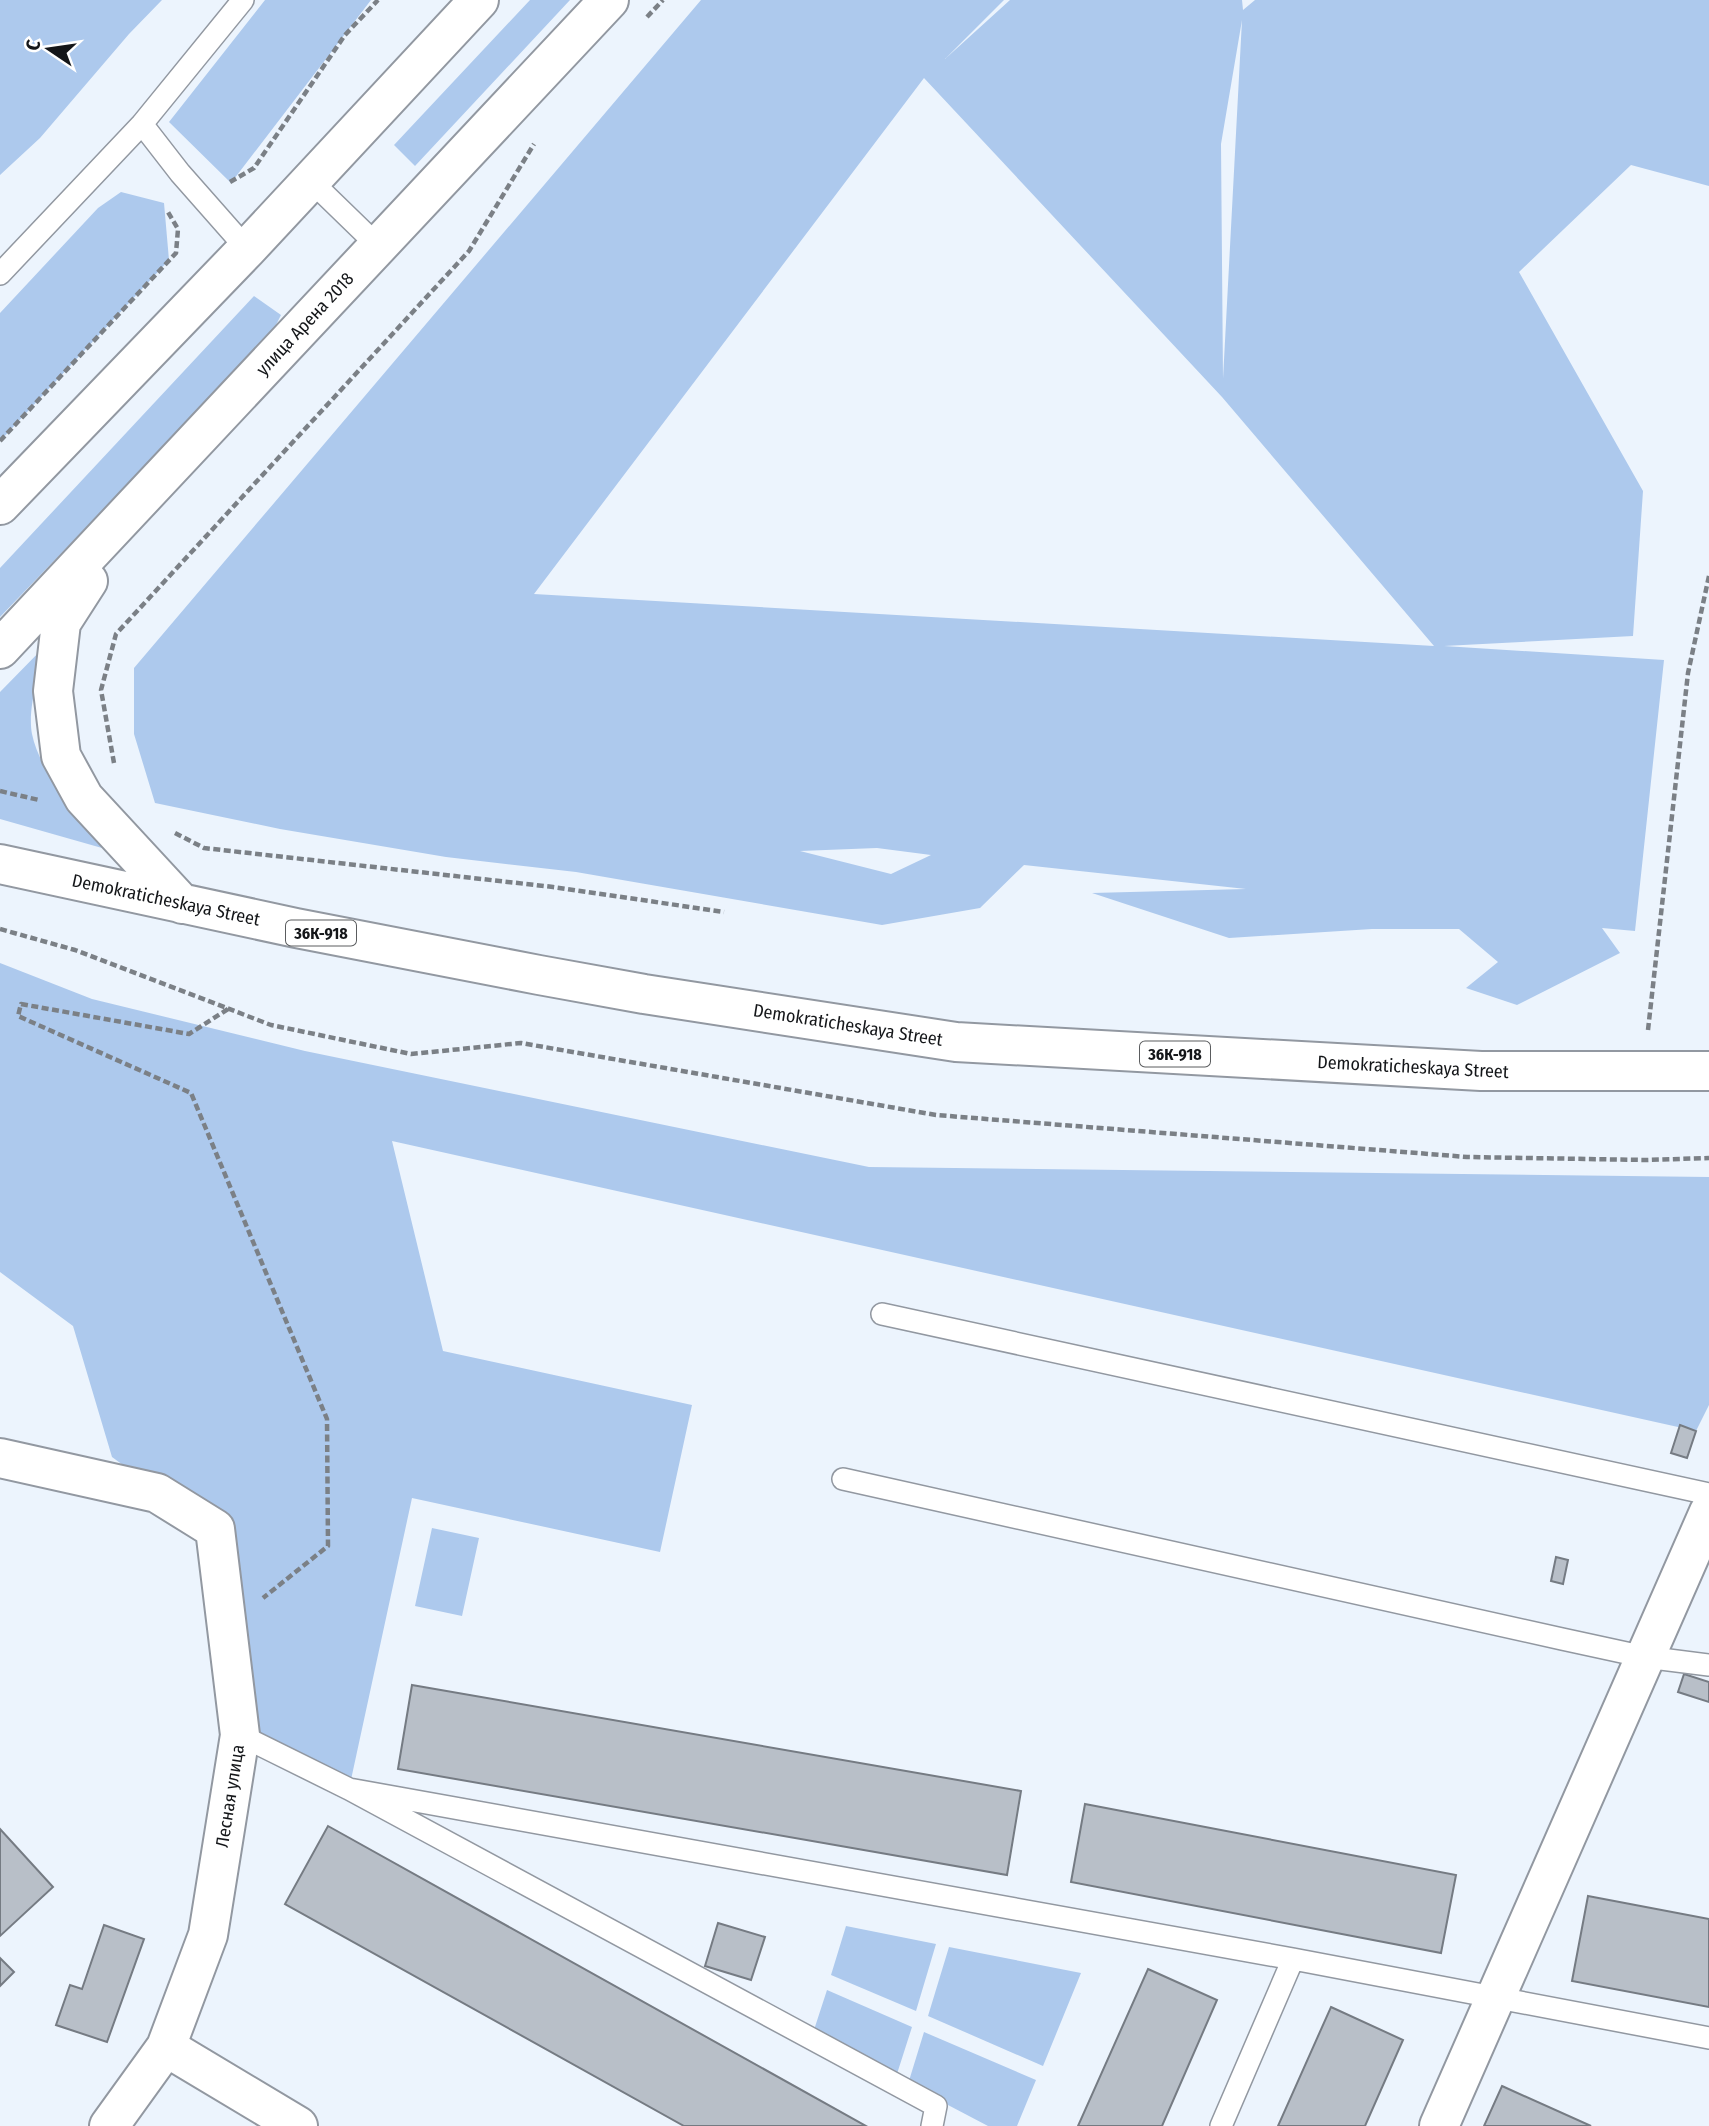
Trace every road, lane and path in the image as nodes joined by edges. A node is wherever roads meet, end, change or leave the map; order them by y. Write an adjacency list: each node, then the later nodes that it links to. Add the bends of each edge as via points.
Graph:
1 (243, 0): 7 (lane)
2 (378, 0): 9 (path, via 345,35 254,168 231,183)
3 (479, 0): 10 (main road)
4 (609, 0): 12 (main road, улица Арена 2018)
5 (663, 0): 6 (path)
6 (644, 20)
7 (142, 124): 13 (lane); 14 (lane)
8 (541, 132): 20 (path, via 469,251 117,634 102,690)
9 (222, 176)
10 (310, 180): 12 (lane); 13 (main road)
11 (164, 202): 15 (path, via 177,229 176,253)
12 (378, 246): 16 (main road, улица Арена 2018)
13 (247, 249): 17 (main road)
14 (0, 274)
15 (0, 441)
16 (137, 504): 19 (main road, улица Арена 2018); 25 (main road, via 61,624 53,691 61,756 84,798)
17 (0, 505)
18 (1709, 576): 30 (path, via 1688,673)
19 (0, 649)
20 (115, 768)
21 (0, 791): 22 (path)
22 (47, 802)
23 (172, 831): 26 (path, via 204,848 553,887)
24 (0, 864): 25 (main road, Demokraticheskaya Street / 36К-918)
25 (182, 904): 30 (main road, Demokraticheskaya Street / 36К-918, via 644,994 956,1042 1480,1071)
26 (724, 912)
27 (0, 929): 28 (path, via 75,950)
28 (228, 1009): 31 (path, via 271,1025 411,1054 522,1043 936,1115 1467,1157); 37 (path, via 189,1034 21,1004 18,1016 191,1093 327,1419 328,1546)
29 (1709, 1071): 30 (main road, Demokraticheskaya Street / 36К-918)
30 (1643, 1072)
31 (1709, 1158)
32 (882, 1314): 35 (lane)
33 (0, 1458): 37 (main road, Лесная улица, via 158,1493 215,1529)
34 (843, 1479): 38 (lane)
35 (1709, 1494)
36 (1709, 1511): 38 (main road)
37 (227, 1628): 40 (main road, Лесная улица)
38 (1645, 1657): 39 (lane); 43 (main road)
39 (1709, 1665)
40 (240, 1735): 41 (lane); 45 (main road, Лесная улица, via 208,1935)
41 (349, 1789): 42 (lane); 48 (lane, via 936,2106)
42 (1293, 1959): 43 (lane); 49 (lane)
43 (1496, 1997): 44 (lane); 50 (main road)
44 (1709, 2038)
45 (166, 2047): 46 (main road, Лесная улица); 47 (main road)
46 (109, 2126)
47 (298, 2126)
48 (932, 2126)
49 (1221, 2126)
50 (1439, 2126)

